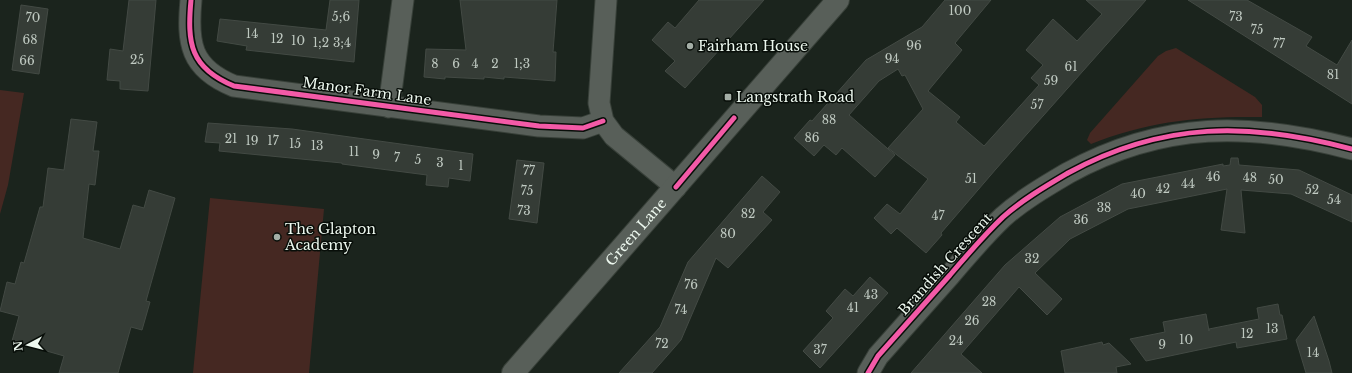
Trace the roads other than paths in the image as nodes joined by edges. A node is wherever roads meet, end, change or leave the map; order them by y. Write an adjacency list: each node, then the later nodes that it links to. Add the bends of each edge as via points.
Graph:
1 (191, 0): 5 (street, Manor Farm Lane, via 189,27 195,56 203,68 222,81 234,86)
2 (403, 0): 5 (street)
3 (606, 0): 6 (street, via 599,102)
4 (838, 0): 8 (street, Green Lane)
5 (390, 107): 6 (street, Manor Farm Lane, via 539,126 583,128)
6 (603, 121): 8 (street, via 614,136)
7 (1352, 149): 10 (street, Brandish Crescent, via 1288,135 1231,130 1172,135 1138,142 1109,152 1056,180 1004,217 878,356)
8 (676, 187): 9 (street, Green Lane)
9 (513, 373)
10 (868, 373)

